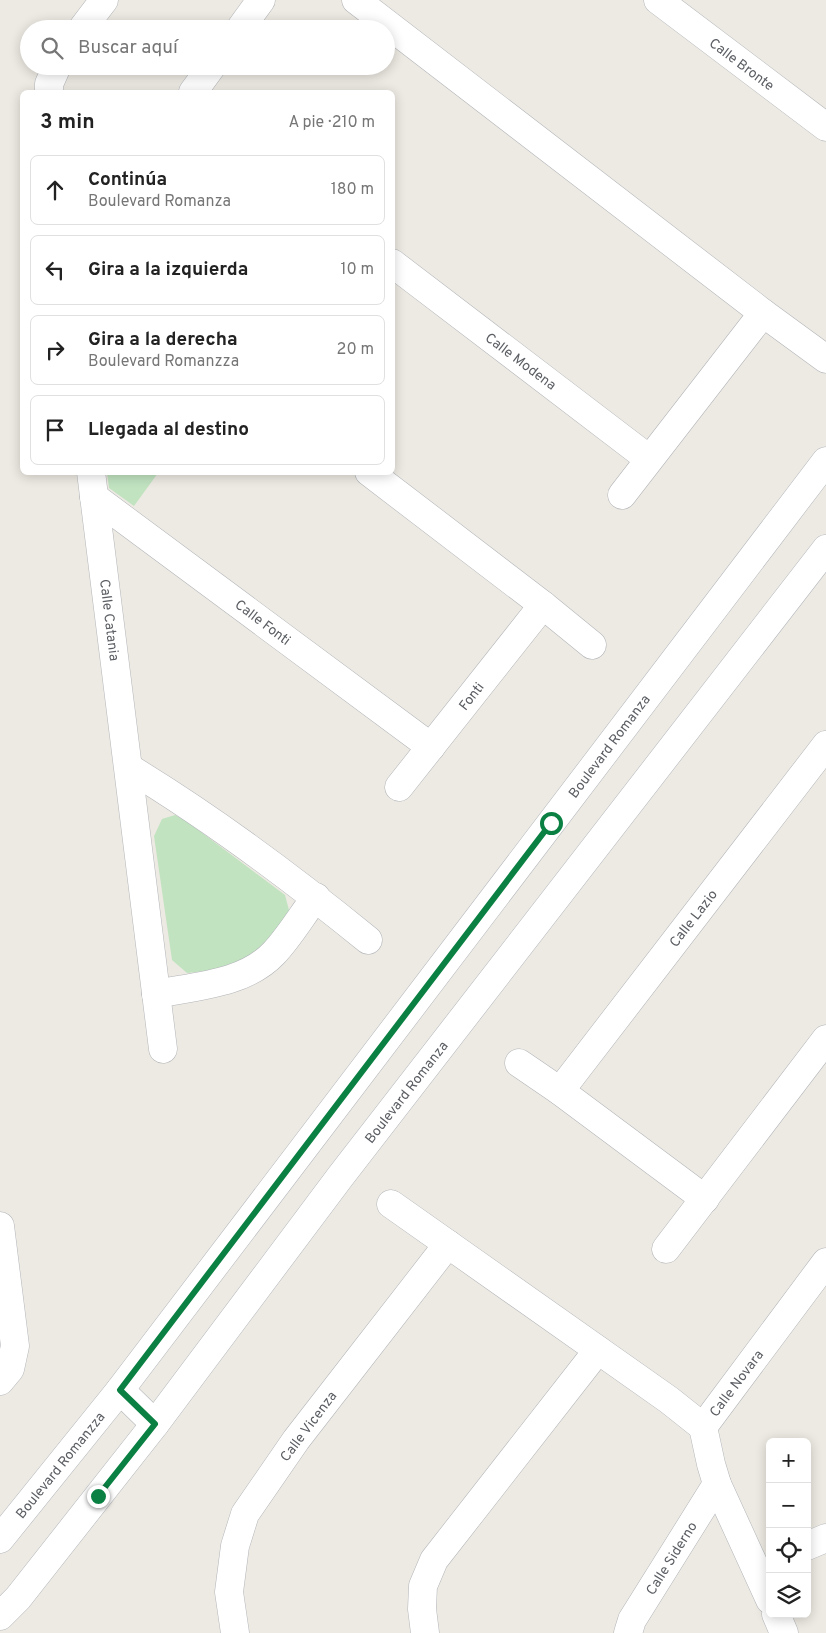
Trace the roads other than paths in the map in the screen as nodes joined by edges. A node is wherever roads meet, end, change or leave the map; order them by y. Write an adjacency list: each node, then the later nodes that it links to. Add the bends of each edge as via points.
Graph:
1 (104, 0): 5 (street)
2 (262, 0): 6 (street)
3 (356, 0): 7 (street)
4 (658, 0): 13 (street, Calle Bronte)
5 (89, 20)
6 (247, 20)
7 (382, 20)
8 (395, 30): 15 (street)
9 (53, 75): 11 (street)
10 (205, 75): 12 (street)
11 (49, 90)
12 (194, 90)
13 (826, 128)
14 (395, 265): 17 (street, Calle Modena)
15 (762, 313): 16 (street); 17 (street)
16 (826, 359)
17 (650, 459): 21 (street)
18 (826, 461): 44 (street, Boulevard Romanza)
19 (373, 475): 23 (street)
20 (93, 485): 26 (street, Calle Fonti); 27 (street, Calle Catania)
21 (622, 495)
22 (826, 549): 45 (street, Boulevard Romanza, via 346,1169)
23 (543, 605): 24 (street); 26 (street, Fonti)
24 (592, 645)
25 (826, 745): 35 (street, Calle Lazio)
26 (431, 747): 28 (street, Fonti)
27 (129, 768): 29 (street, via 193,809); 31 (street, Calle Catania)
28 (399, 787)
29 (316, 897): 30 (street); 31 (street, via 274,953 249,972 212,984)
30 (368, 940)
31 (156, 994): 33 (street, Calle Catania)
32 (826, 1039): 36 (street)
33 (163, 1049)
34 (519, 1063): 35 (street)
35 (560, 1091): 36 (street)
36 (704, 1199): 40 (street)
37 (391, 1204): 39 (street)
38 (0, 1226): 43 (street, via 15,1346 10,1369)
39 (448, 1244): 42 (street); 55 (street, Calle Vicenza, via 296,1440 245,1514 235,1546 229,1592)
40 (666, 1249)
41 (826, 1262): 46 (street, Calle Novara)
42 (598, 1350): 46 (street); 56 (street, via 434,1560 422,1586)
43 (0, 1381)
44 (120, 1390): 45 (street); 49 (street, Boulevard Romanzza)
45 (155, 1424): 53 (street, via 18,1598)
46 (703, 1427): 47 (street, Calle Novara)
47 (718, 1484): 51 (street, Calle Novara); 57 (street, Calle Siderno, via 632,1620)
48 (826, 1538): 50 (street)
49 (0, 1539)
50 (811, 1544)
51 (763, 1566): 52 (street, Calle Novara)
52 (766, 1581)
53 (0, 1616)
54 (778, 1618): 58 (street)
55 (235, 1633)
56 (425, 1633)
57 (628, 1633)
58 (784, 1633)

